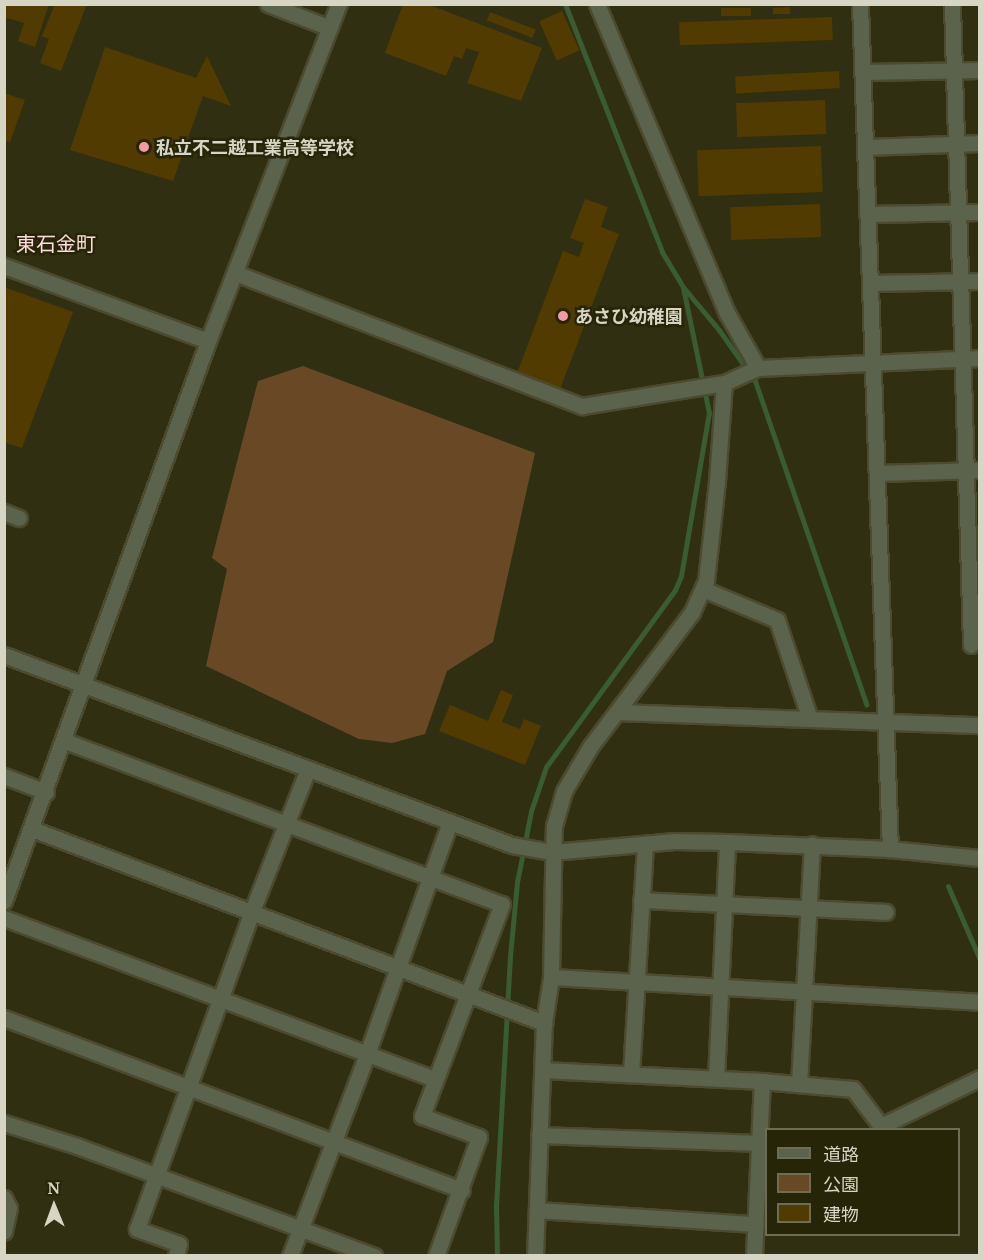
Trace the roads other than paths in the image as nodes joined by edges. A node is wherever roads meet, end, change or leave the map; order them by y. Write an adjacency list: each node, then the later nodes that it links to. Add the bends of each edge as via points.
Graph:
1 (267, 4): 6 (street)
2 (339, 4): 6 (street)
3 (597, 4): 25 (street, via 727,313)
4 (860, 4): 9 (street)
5 (952, 4): 7 (street)
6 (330, 28): 17 (street)
7 (954, 70): 8 (street); 9 (street); 11 (street)
8 (980, 70)
9 (862, 72): 12 (street)
10 (980, 143): 11 (street)
11 (956, 144): 12 (street); 13 (street)
12 (865, 147): 15 (street)
13 (958, 212): 14 (street); 15 (street); 19 (street)
14 (980, 212)
15 (868, 214): 20 (street)
16 (4, 266): 21 (street)
17 (235, 273): 21 (street); 26 (street, via 582,406)
18 (980, 281): 19 (street)
19 (960, 282): 20 (street); 22 (street)
20 (870, 283): 24 (street)
21 (208, 341): 32 (street)
22 (963, 358): 23 (street); 24 (street); 27 (street)
23 (980, 358)
24 (873, 361): 25 (street); 28 (street)
25 (758, 368): 26 (street)
26 (724, 383): 29 (street)
27 (973, 471): 28 (street); 30 (street)
28 (877, 473): 35 (street)
29 (703, 589): 33 (street, via 692,612); 34 (street, via 777,620)
30 (972, 645)
31 (4, 655): 32 (street)
32 (85, 686): 37 (street); 38 (street)
33 (618, 712): 34 (street); 48 (street, via 590,747 564,791 554,826)
34 (810, 719): 35 (street)
35 (887, 721): 36 (street); 47 (street)
36 (980, 724)
37 (65, 741): 40 (street); 42 (street)
38 (308, 769): 41 (street); 42 (street)
39 (4, 776): 40 (street)
40 (46, 792): 43 (street)
41 (450, 822): 48 (street, via 512,845); 50 (street)
42 (286, 824): 50 (street); 55 (street)
43 (32, 828): 52 (street); 55 (street)
44 (727, 842): 45 (street); 46 (street); 53 (street)
45 (645, 844): 48 (street); 51 (street)
46 (812, 844): 47 (street); 54 (street)
47 (890, 849): 49 (street)
48 (552, 852): 59 (street)
49 (980, 858)
50 (430, 879): 58 (street); 63 (street, via 501,904)
51 (641, 900): 53 (street); 60 (street)
52 (4, 901)
53 (724, 905): 54 (street); 61 (street)
54 (808, 909): 56 (street); 62 (street)
55 (252, 911): 58 (street); 64 (street)
56 (886, 912)
57 (4, 918): 64 (street)
58 (398, 968): 63 (street); 68 (street)
59 (552, 977): 60 (street); 67 (street)
60 (637, 982): 61 (street); 70 (street)
61 (720, 987): 62 (street); 72 (street)
62 (804, 992): 65 (street); 75 (street)
63 (469, 993): 67 (street); 71 (street)
64 (221, 1000): 68 (street); 76 (street)
65 (980, 1002)
66 (4, 1018): 76 (street)
67 (544, 1023): 69 (street)
68 (367, 1054): 71 (street); 80 (street)
69 (543, 1070): 70 (street); 79 (street)
70 (631, 1074): 72 (street)
71 (434, 1078): 83 (street, via 422,1116 479,1137)
72 (716, 1078): 74 (street)
73 (980, 1078): 77 (street)
74 (762, 1081): 75 (street); 81 (street)
75 (799, 1084): 77 (street, via 853,1089 881,1126)
76 (189, 1087): 80 (street); 82 (street)
77 (904, 1123)
78 (5, 1124): 82 (street)
79 (539, 1135): 81 (street); 85 (street)
80 (334, 1141): 83 (street); 87 (street)
81 (759, 1143): 86 (street)
82 (156, 1175): 87 (street); 89 (street, via 137,1229 179,1244)
83 (462, 1190): 92 (street)
84 (4, 1197): 88 (street, via 9,1208)
85 (537, 1210): 86 (street); 93 (street)
86 (756, 1224): 94 (street)
87 (300, 1230): 90 (street); 91 (street)
88 (4, 1231)
89 (176, 1256)
90 (290, 1256)
91 (374, 1256)
92 (436, 1256)
93 (535, 1256)
94 (754, 1256)

